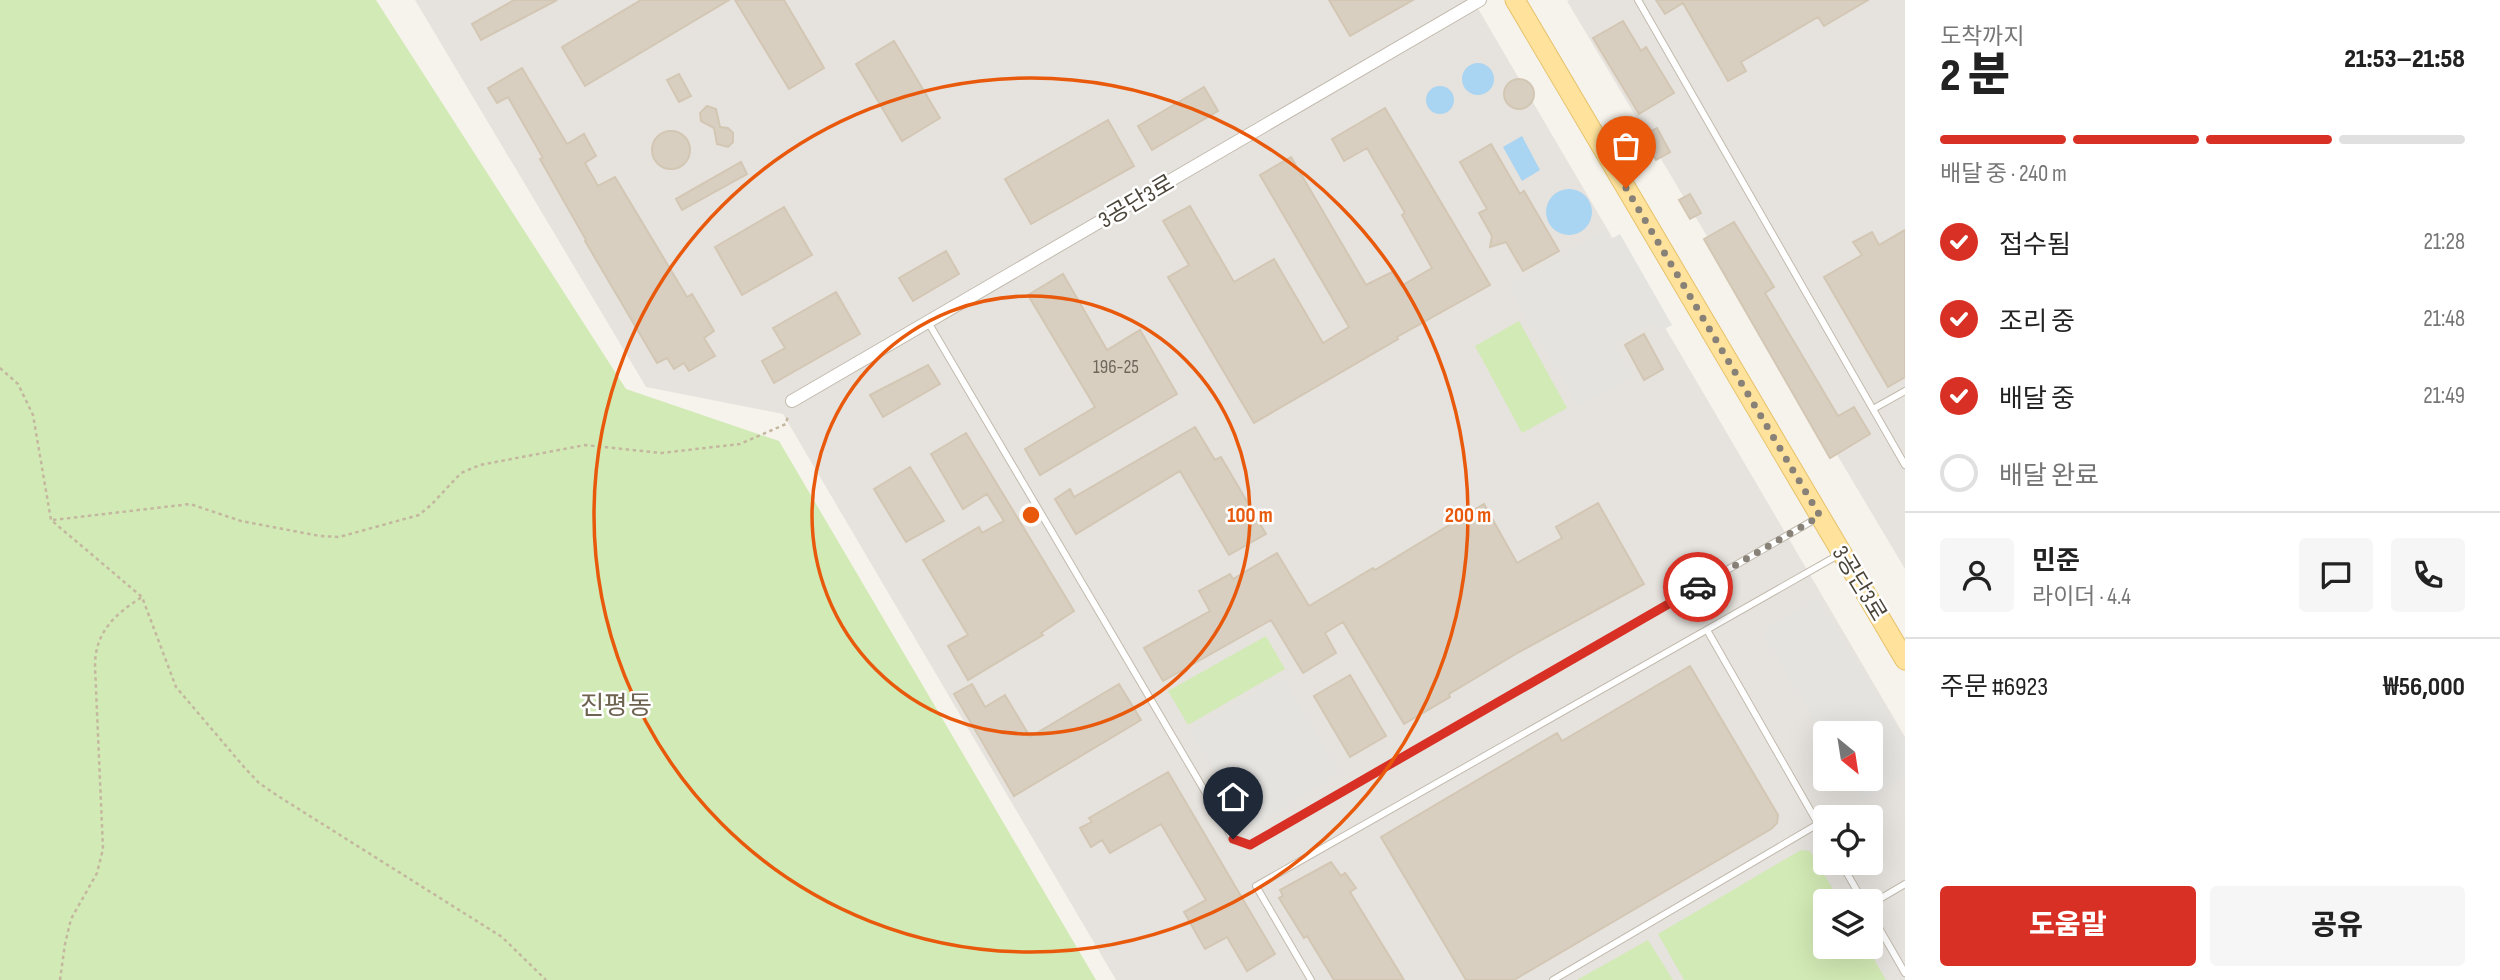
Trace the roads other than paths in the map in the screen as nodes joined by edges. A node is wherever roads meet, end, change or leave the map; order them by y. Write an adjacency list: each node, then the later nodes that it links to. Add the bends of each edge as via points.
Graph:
1 (1480, 0): 4 (street, 3공단3로)
2 (1515, 0): 9 (main road, 3공단3로)
3 (1638, 0): 7 (lane)
4 (928, 322): 6 (street, 3공단3로); 9 (lane, via 1233,839 1250,845)
5 (1905, 391): 7 (lane)
6 (792, 401)
7 (1873, 410): 8 (lane)
8 (1905, 465)
9 (1820, 516): 10 (main road, 3공단3로)
10 (1842, 553): 11 (lane); 12 (main road, 3공단3로)
11 (1707, 630): 13 (lane); 19 (lane, via 1256,886)
12 (1905, 660)
13 (1813, 815)
14 (1813, 827): 20 (lane)
15 (1905, 884): 16 (lane)
16 (1883, 897)
17 (1883, 935): 18 (lane)
18 (1905, 973)
19 (1311, 980)
20 (1553, 980)

